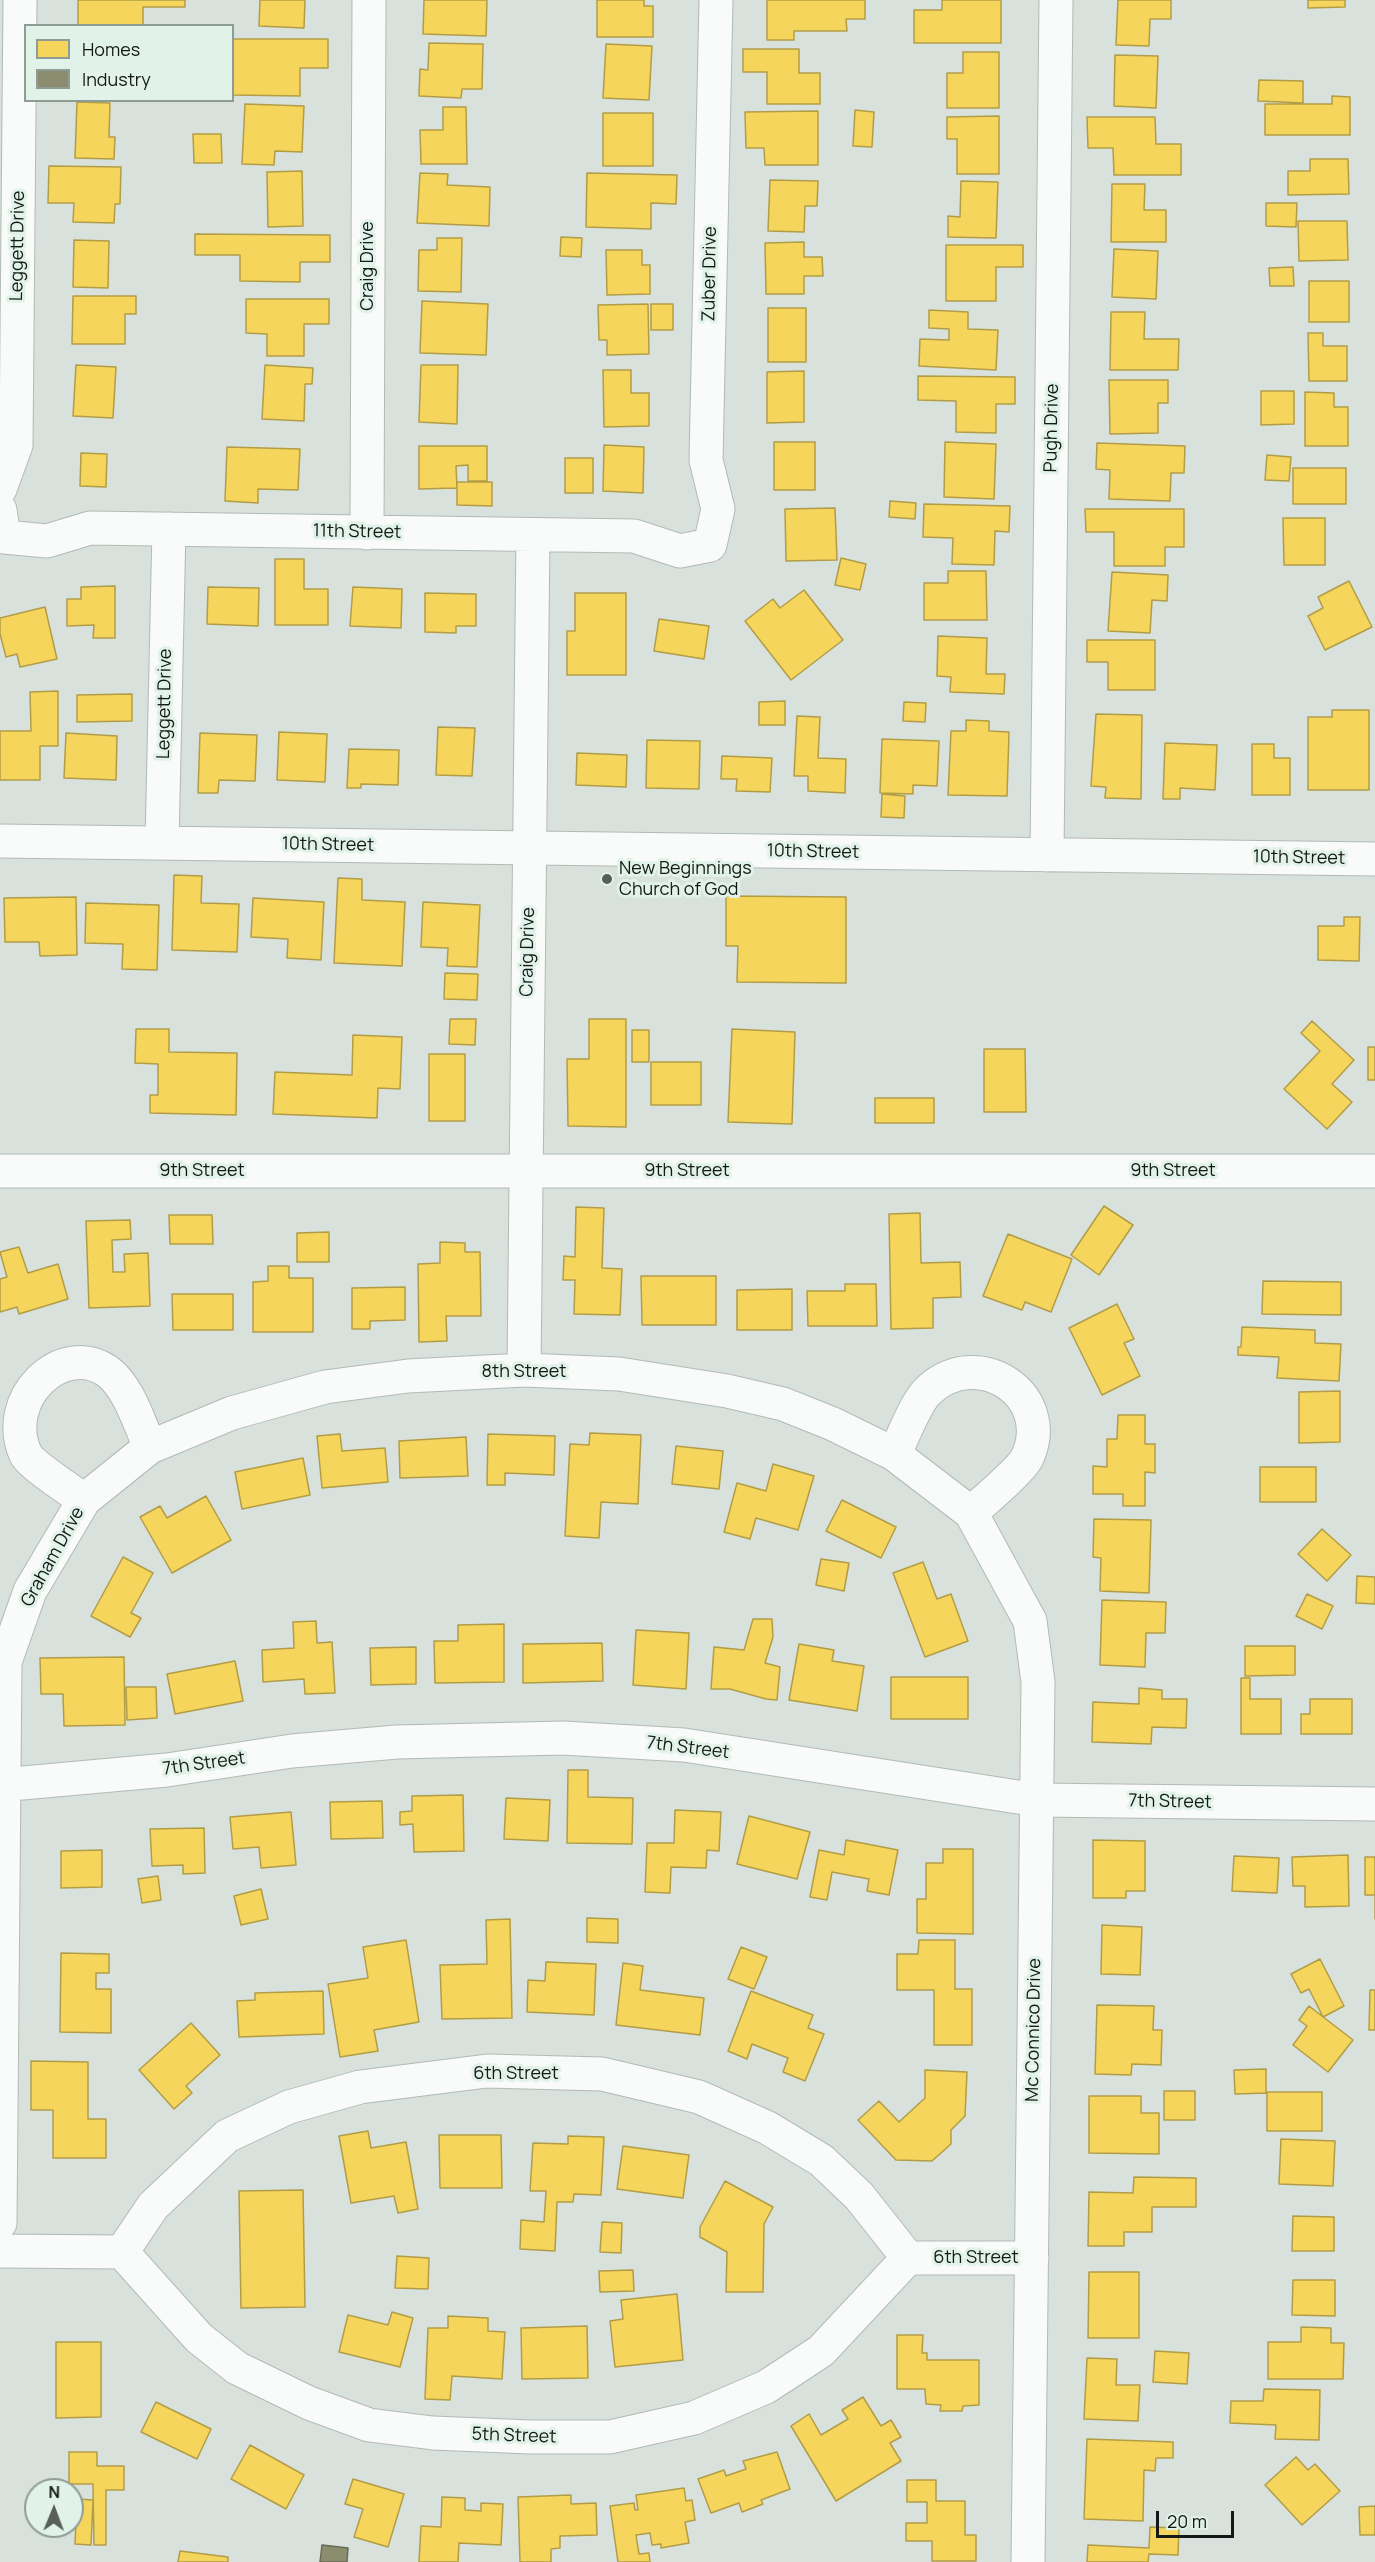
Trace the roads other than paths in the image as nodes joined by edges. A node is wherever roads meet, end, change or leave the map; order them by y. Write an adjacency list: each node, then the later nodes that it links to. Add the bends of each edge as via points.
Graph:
1 (20, 0): 5 (street, Leggett Drive, via 16,445)
2 (369, 0): 8 (street, Craig Drive)
3 (716, 0): 10 (street, Zuber Drive, via 706,460 718,509)
4 (1056, 0): 14 (street, Pugh Drive)
5 (0, 489)
6 (2, 523): 7 (street, 11th Street, via 47,541 90,528)
7 (169, 530): 8 (street, 11th Street); 12 (street, Leggett Drive)
8 (367, 532): 9 (street, 11th Street)
9 (533, 535): 10 (street, 11th Street, via 634,536 680,551); 13 (street, Craig Drive)
10 (710, 545)
11 (0, 841): 12 (street, 10th Street)
12 (162, 843): 13 (street, 10th Street)
13 (530, 848): 14 (street, 10th Street); 18 (street, Craig Drive)
14 (1047, 855): 15 (street, 10th Street)
15 (1375, 859)
16 (1375, 1170): 18 (street, 9th Street)
17 (0, 1171): 18 (street, 9th Street)
18 (526, 1171): 19 (street, Craig Drive)
19 (524, 1370): 20 (street, 8th Street, via 325,1387 232,1413); 21 (street, 8th Street, via 619,1374 761,1399 834,1424)
20 (150, 1447): 22 (street, 8th Street); 22 (street, via 122,1386 106,1371 86,1364 61,1365 39,1377 23,1393 14,1413 17,1437 27,1457)
21 (894, 1454): 23 (street, 8th Street); 23 (street, via 926,1392 945,1377 974,1371 997,1376 1017,1390 1031,1414 1033,1439 1026,1460)
22 (84, 1500): 24 (street, Graham Drive, via 30,1591 5,1662)
23 (971, 1513): 25 (street, Mc Connico Drive, via 1030,1621 1038,1682)
24 (2, 1785): 25 (street, 7th Street, via 397,1742 563,1738 684,1745); 27 (street, Graham Drive)
25 (1037, 1800): 26 (street, 7th Street); 31 (street, Mc Connico Drive)
26 (1375, 1804)
27 (0, 2223)
28 (0, 2251): 29 (street)
29 (122, 2252): 30 (street, 5th Street, via 199,2338 237,2368 309,2403 369,2425 433,2433 530,2437 610,2437 694,2418 766,2387 821,2351); 30 (street, 6th Street, via 153,2206 227,2136 290,2107 360,2087 487,2071 602,2074 699,2097 768,2128 821,2160 859,2196)
30 (908, 2258): 31 (street, 6th Street)
31 (1032, 2259): 32 (street, Mc Connico Drive)
32 (1028, 2562)

